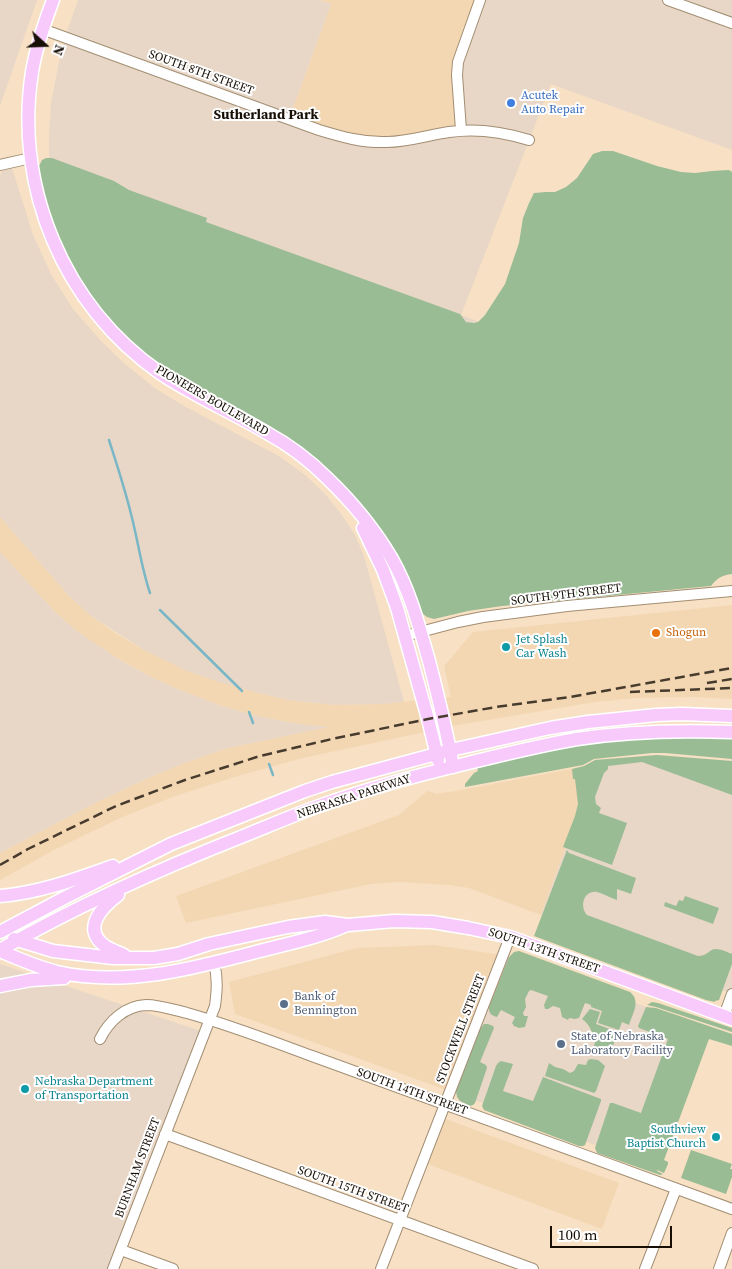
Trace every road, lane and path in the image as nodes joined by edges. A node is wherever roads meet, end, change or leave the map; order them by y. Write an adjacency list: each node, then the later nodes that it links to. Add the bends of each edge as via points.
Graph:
1 (53, 0): 5 (main road, PIONEERS BOULEVARD)
2 (480, 0): 6 (street, via 458,62)
3 (668, 0): 4 (street)
4 (732, 23)
5 (42, 28): 6 (street, SOUTH 8TH STREET, via 339,136 387,142); 8 (main road, PIONEERS BOULEVARD, via 29,97)
6 (461, 130): 7 (street, SOUTH 8TH STREET, via 497,132)
7 (529, 140)
8 (30, 158): 9 (street); 10 (main road, PIONEERS BOULEVARD, via 37,194 54,245 75,284 104,323 161,374 290,447)
9 (0, 165)
10 (347, 499): 12 (main road, PIONEERS BOULEVARD, via 392,560); 13 (main road, PIONEERS BOULEVARD, via 383,570)
11 (732, 591): 12 (street, SOUTH 9TH STREET, via 567,606 458,622)
12 (421, 632): 13 (street, SOUTH 9TH STREET); 16 (main road, PIONEERS BOULEVARD)
13 (404, 636): 17 (main road, PIONEERS BOULEVARD)
14 (732, 716): 16 (main road, NEBRASKA PARKWAY, via 673,715 588,722)
15 (732, 732): 18 (main road, NEBRASKA PARKWAY, via 674,730 621,733 538,746)
16 (451, 750): 17 (main road, NEBRASKA PARKWAY); 18 (main road, PIONEERS BOULEVARD)
17 (436, 754): 19 (main road, PIONEERS BOULEVARD); 20 (main road, NEBRASKA PARKWAY, via 306,791)
18 (453, 767): 19 (main road, NEBRASKA PARKWAY)
19 (440, 770): 21 (main road, NEBRASKA PARKWAY, via 321,805)
20 (171, 844): 22 (main road, via 73,881); 24 (main road, NEBRASKA PARKWAY)
21 (133, 883): 26 (main road, NEBRASKA PARKWAY); 28 (main road, via 101,910 94,928 104,946)
22 (0, 896)
23 (348, 925): 25 (main road, SOUTH 13TH STREET, via 432,922); 28 (main road, SOUTH 13TH STREET, via 325,922 288,927 178,954); 29 (main road, SOUTH 13TH STREET, via 330,933)
24 (0, 933): 26 (main road)
25 (510, 937): 33 (main road, SOUTH 13TH STREET); 36 (street, STOCKWELL STREET)
26 (18, 940): 27 (main road, NEBRASKA PARKWAY); 28 (main road, SOUTH 13TH STREET, via 53,951)
27 (0, 951): 30 (main road, SOUTH 13TH STREET, via 57,972)
28 (131, 958)
29 (214, 962): 30 (main road, SOUTH 13TH STREET, via 165,973); 34 (street, BURNHAM STREET, via 217,986)
30 (97, 977): 31 (main road, via 31,980)
31 (0, 986)
32 (732, 994): 33 (street)
33 (728, 1018)
34 (209, 1019): 35 (street, SOUTH 14TH STREET, via 144,1005 115,1018); 36 (street, SOUTH 14TH STREET); 37 (street, BURNHAM STREET)
35 (100, 1039)
36 (445, 1104): 38 (street, SOUTH 14TH STREET); 40 (street, STOCKWELL STREET)
37 (165, 1134): 40 (street, SOUTH 15TH STREET); 42 (street, BURNHAM STREET)
38 (676, 1188): 39 (street, SOUTH 14TH STREET); 47 (street)
39 (732, 1209)
40 (400, 1220): 45 (street, STOCKWELL STREET); 46 (street, SOUTH 15TH STREET)
41 (732, 1233): 48 (street)
42 (120, 1250): 43 (street, BURNHAM STREET); 44 (street)
43 (113, 1269)
44 (173, 1269)
45 (381, 1269)
46 (532, 1269)
47 (645, 1269)
48 (719, 1269)

